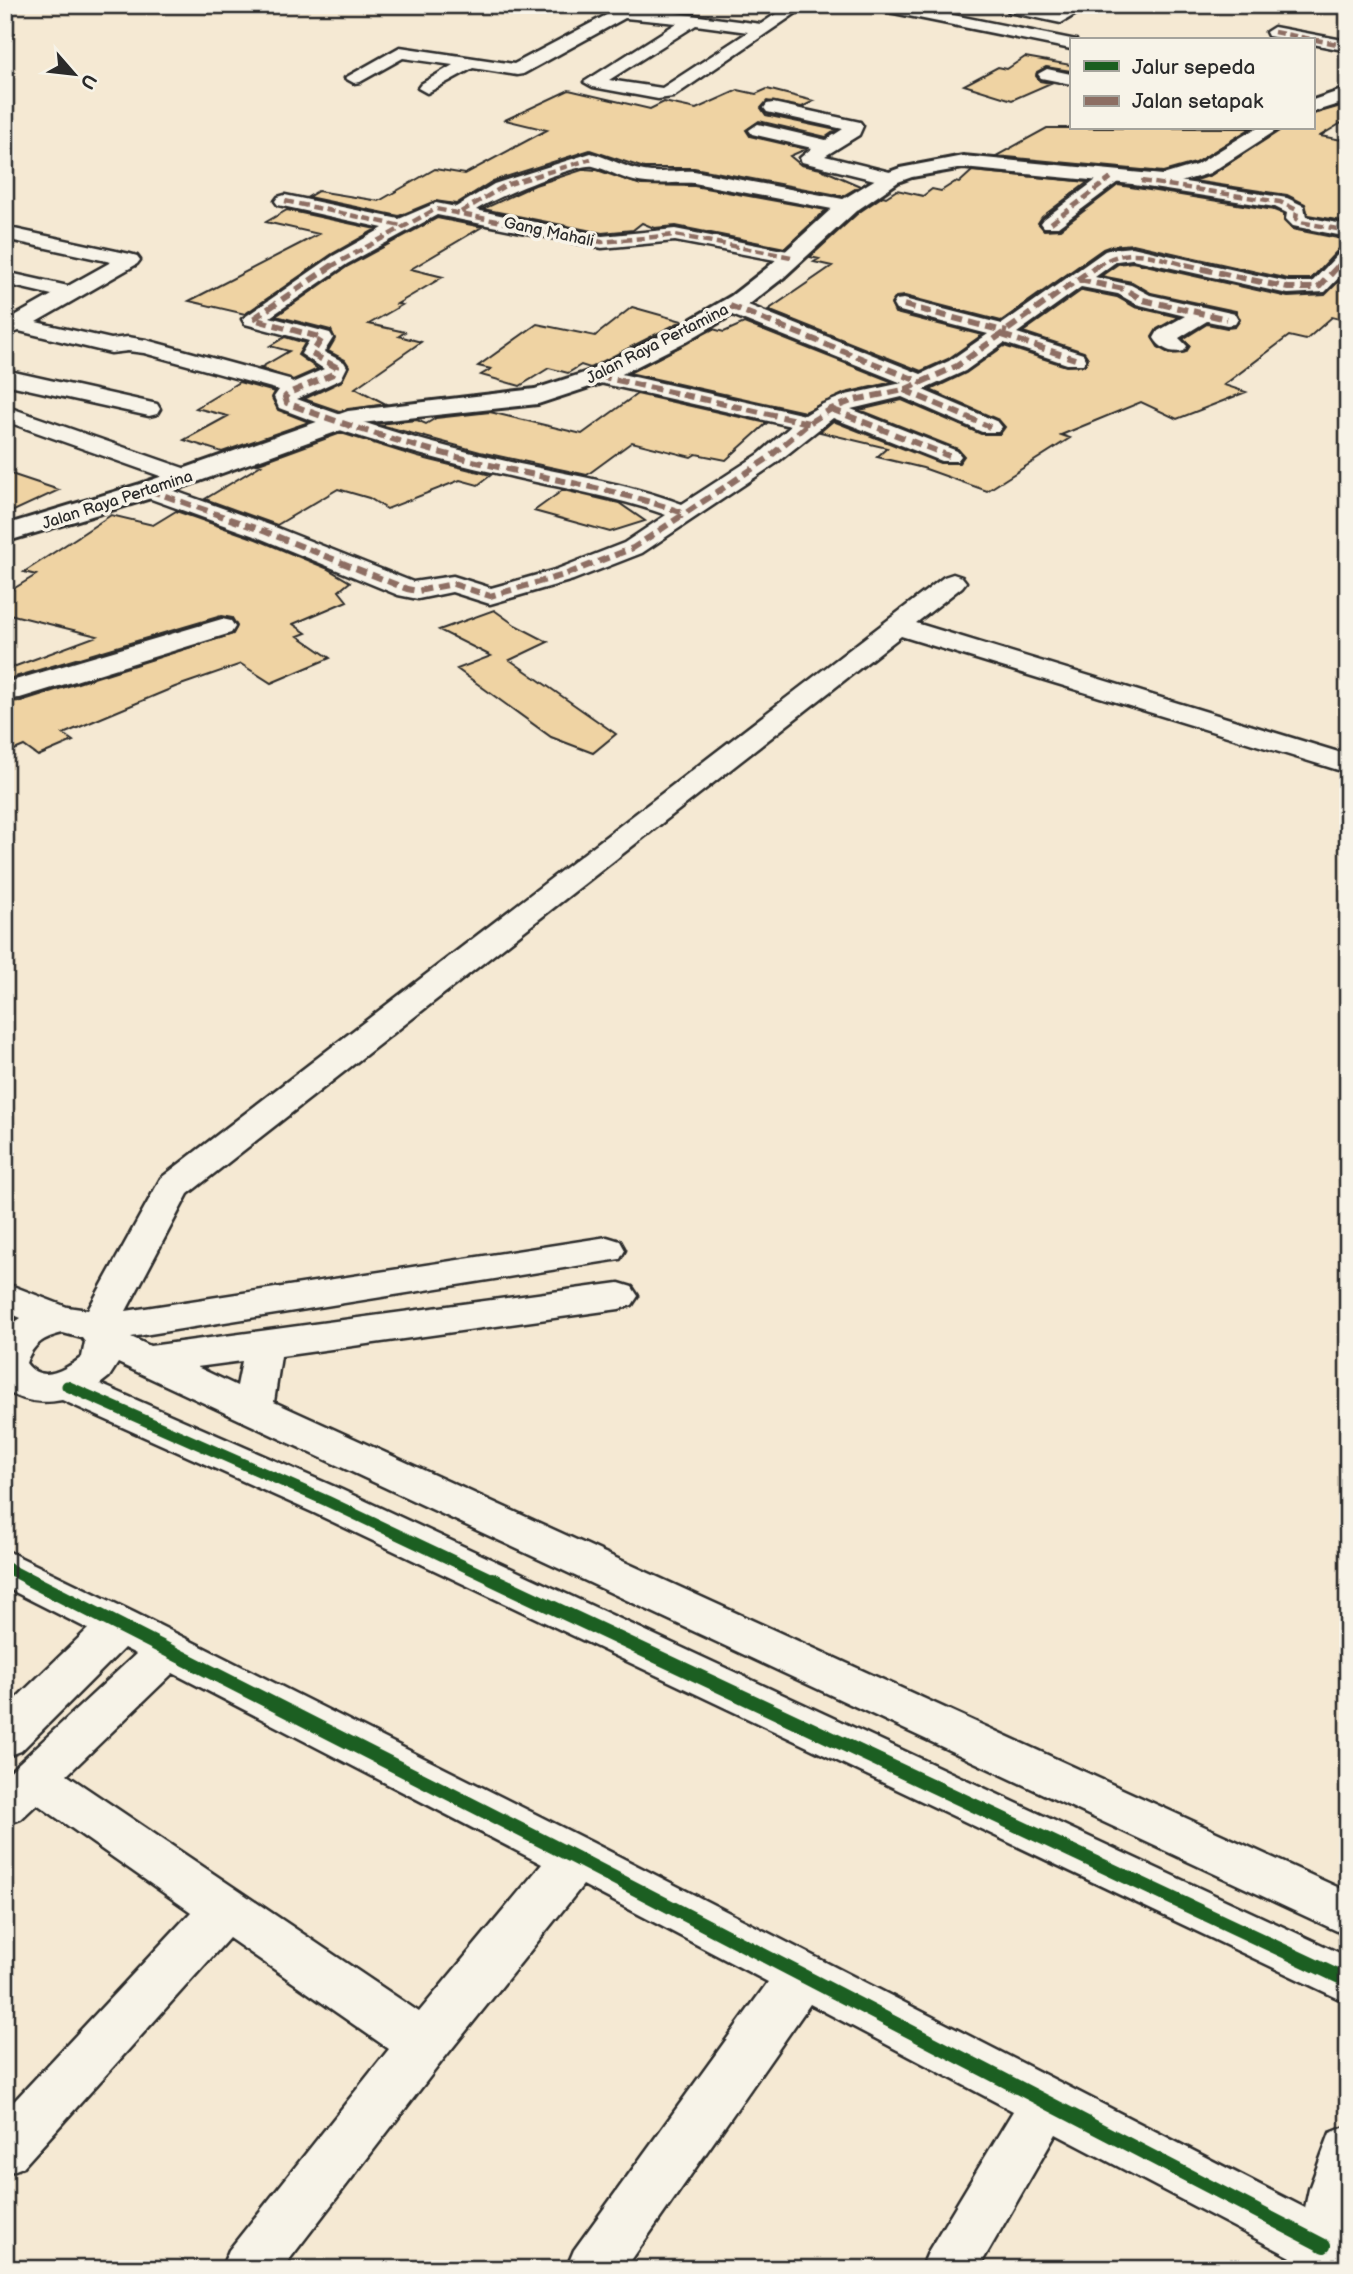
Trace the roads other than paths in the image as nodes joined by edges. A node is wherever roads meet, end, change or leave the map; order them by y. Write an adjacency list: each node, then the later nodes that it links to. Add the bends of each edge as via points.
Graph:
1 (800, 5): 6 (street)
2 (879, 5): 10 (street)
3 (995, 5): 4 (street, via 1061,18)
4 (1083, 5)
5 (693, 20): 6 (street); 6 (street, via 593,82 667,93); 12 (street, via 629,12 525,68)
6 (764, 30)
7 (1275, 32): 8 (street)
8 (1306, 38)
9 (1314, 39): 11 (street)
10 (1070, 44)
11 (1348, 46)
12 (470, 63): 14 (street, via 400,52); 16 (street)
13 (1047, 74): 15 (street)
14 (354, 78)
15 (1070, 79)
16 (428, 88)
17 (1348, 94): 18 (main road)
18 (1316, 101)
19 (773, 108): 22 (street, via 854,126)
20 (758, 130): 22 (street)
21 (1267, 130): 25 (main road, Jalan Raya Pertamina, via 1203,169 1164,181)
22 (828, 146): 23 (street, via 809,158)
23 (891, 178): 24 (main road, Jalan Raya Pertamina, via 963,162); 27 (main road, Jalan Raya Pertamina)
24 (1111, 178): 25 (main road, Jalan Raya Pertamina); 29 (street)
25 (1141, 181): 31 (street, via 1280,202 1297,210 1300,222)
26 (285, 201): 30 (street)
27 (848, 206): 28 (street, via 694,177 636,176 591,159 512,184); 34 (main road, Jalan Raya Pertamina)
28 (461, 212): 30 (street, Gang Mahali, via 432,210); 34 (street, Gang Mahali, via 602,242 675,235)
29 (1051, 223)
30 (401, 226): 55 (street, via 253,318 322,338 312,354 336,371 289,393 284,401)
31 (1348, 230)
32 (5, 233): 37 (street, via 130,260)
33 (1348, 255): 36 (street, via 1318,288 1288,288 1132,253 1112,256)
34 (791, 257): 39 (main road, Jalan Raya Pertamina)
35 (5, 278): 37 (street)
36 (1079, 280): 40 (street); 43 (street)
37 (71, 293): 42 (street)
38 (904, 305): 43 (street)
39 (730, 306): 46 (main road, Jalan Raya Pertamina); 49 (street)
40 (1203, 314): 41 (street); 44 (street, via 1166,336)
41 (1227, 319)
42 (9, 325): 48 (street, via 111,346 146,347)
43 (1004, 334): 45 (street); 49 (street, via 957,366)
44 (1176, 346)
45 (1075, 359)
46 (599, 376): 54 (street); 55 (main road, Jalan Raya Pertamina, via 538,396 379,412)
47 (14, 379): 50 (street); 51 (street)
48 (281, 384)
49 (914, 387): 52 (street); 56 (street)
50 (5, 398)
51 (149, 409)
52 (831, 409): 54 (street); 57 (street)
53 (5, 413): 58 (street)
54 (809, 423): 60 (street, via 767,459)
55 (335, 424): 58 (main road, Jalan Raya Pertamina); 60 (street, via 643,498)
56 (990, 427)
57 (949, 456)
58 (187, 477): 59 (main road, Jalan Raya Pertamina)
59 (149, 490): 60 (street, via 407,589 453,584 490,596 564,575 633,548); 61 (main road, Jalan Raya Pertamina)
60 (684, 513)
61 (5, 534)
62 (953, 582): 63 (street)
63 (897, 626): 66 (street); 70 (street, via 174,1186)
64 (222, 627): 65 (street)
65 (5, 691)
66 (1348, 764)
67 (607, 1250): 70 (street)
68 (5, 1296): 70 (street)
69 (620, 1296): 71 (street)
70 (88, 1330): 72 (street, via 42,1324); 73 (street); 74 (street, via 103,1358 89,1375)
71 (264, 1343): 73 (street); 75 (street)
72 (9, 1346): 74 (street, via 8,1363 16,1378)
73 (149, 1360): 75 (street)
74 (35, 1390): 85 (street, via 327,1501)
75 (253, 1408): 83 (street)
76 (5, 1567): 77 (street)
77 (120, 1625): 78 (street); 79 (street)
78 (169, 1650): 80 (street); 81 (street)
79 (5, 1738)
80 (19, 1791): 82 (street)
81 (576, 1858): 84 (street); 86 (street)
82 (225, 1909): 86 (street); 88 (street)
83 (1348, 1915)
84 (802, 1975): 87 (street); 92 (street)
85 (1348, 1981)
86 (424, 2044): 91 (street)
87 (1047, 2102): 90 (street); 93 (street)
88 (5, 2149)
89 (1348, 2151): 90 (street)
90 (1319, 2258)
91 (248, 2269)
92 (593, 2269)
93 (948, 2269)

